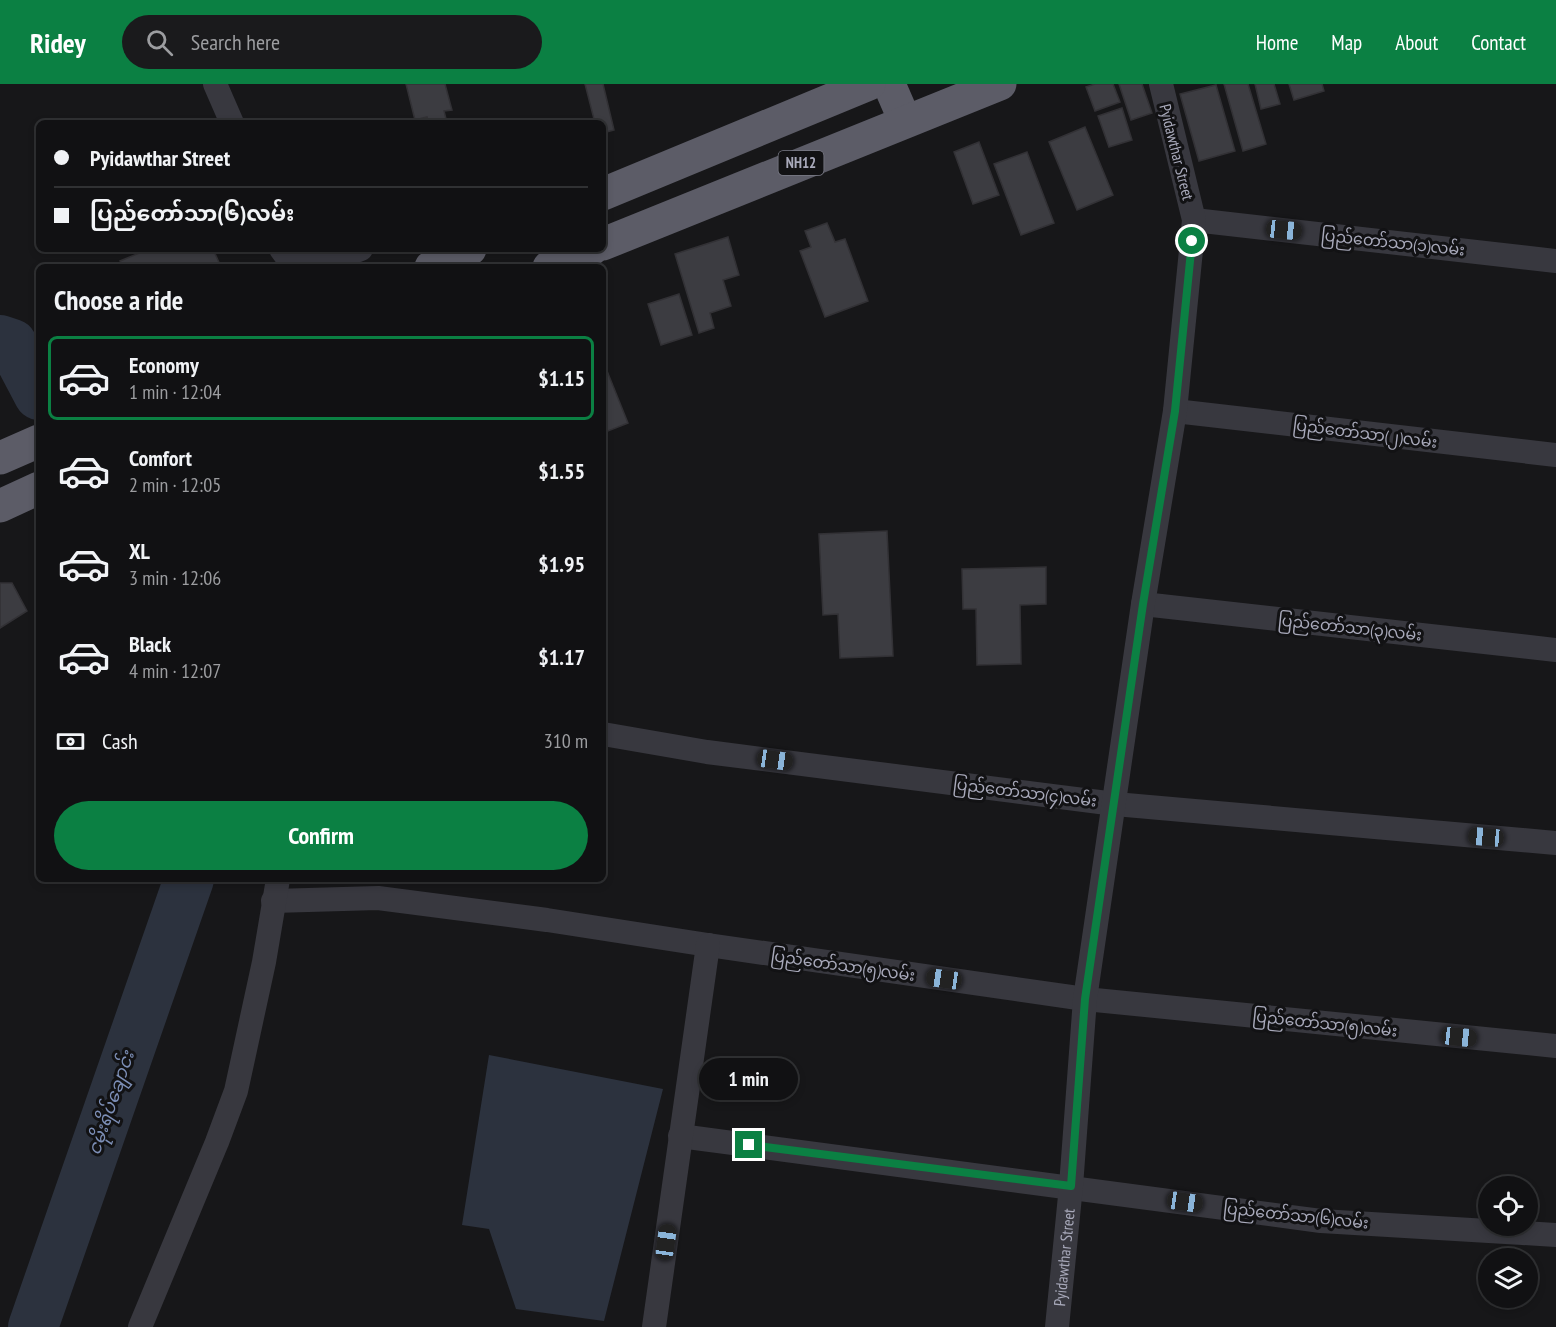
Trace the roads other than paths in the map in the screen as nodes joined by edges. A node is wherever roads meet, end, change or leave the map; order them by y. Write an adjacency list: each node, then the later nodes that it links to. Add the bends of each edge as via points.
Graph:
1 (215, 84): 6 (street)
2 (869, 84): 8 (highway)
3 (889, 84): 7 (highway)
4 (1000, 84): 7 (highway, NH12)
5 (1161, 84): 9 (street, Pyidawthar Street)
6 (230, 120)
7 (905, 121): 10 (highway, NH12)
8 (606, 193)
9 (1194, 220): 15 (street, ပြည်တော်သာ(၁)လမ်း); 20 (street, Pyidawthar Street)
10 (606, 243)
11 (283, 252): 16 (street)
12 (353, 252): 17 (street)
13 (463, 252): 18 (highway)
14 (585, 252): 19 (highway)
15 (1556, 261)
16 (298, 264)
17 (309, 264)
18 (437, 264)
19 (556, 264)
20 (1175, 411): 22 (street, ပြည်တော်သာ(၂)လမ်း); 26 (street, Pyidawthar Street)
21 (36, 442): 23 (highway)
22 (1556, 455)
23 (0, 458)
24 (36, 489): 25 (highway)
25 (0, 506)
26 (1143, 604): 27 (street, ပြည်တော်သာ(၃)လမ်း); 29 (street, Pyidawthar Street)
27 (1556, 650)
28 (606, 735): 29 (street, ပြည်တော်သာ(၄)လမ်း, via 707,752)
29 (1115, 804): 30 (street, ပြည်တော်သာ(၄)လမ်း); 33 (street, Pyidawthar Street)
30 (1556, 843)
31 (276, 890): 32 (street, ပြည်တော်သာ(၅)လမ်း, via 378,898); 38 (street, via 236,1091)
32 (708, 945): 33 (street, ပြည်တော်သာ(၅)လမ်း); 35 (street)
33 (1085, 999): 34 (street, ပြည်တော်သာ(၅)လမ်း); 36 (street, Pyidawthar Street)
34 (1556, 1046)
35 (680, 1136): 36 (street, ပြည်တော်သာ(၆)လမ်း); 39 (street)
36 (1071, 1186): 37 (street, ပြည်တော်သာ(၆)လမ်း, via 1321,1221); 40 (street, Pyidawthar Street)
37 (1556, 1235)
38 (140, 1327)
39 (654, 1327)
40 (1057, 1327)

